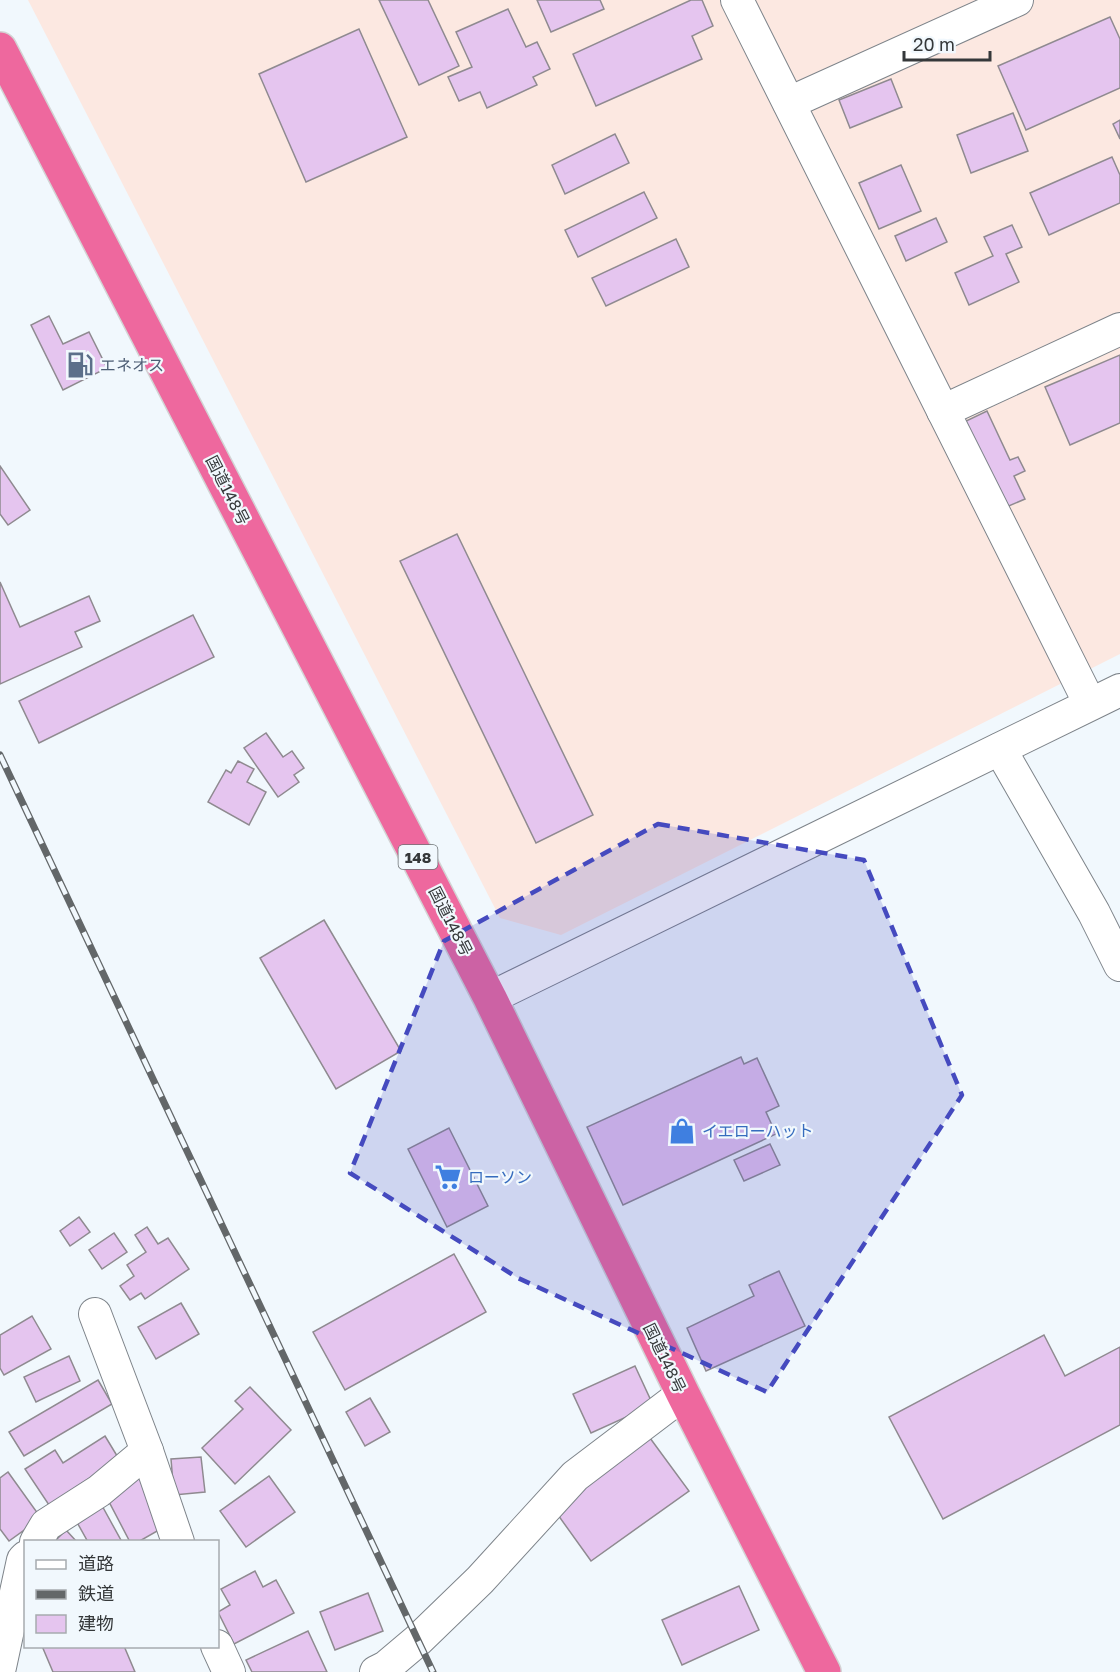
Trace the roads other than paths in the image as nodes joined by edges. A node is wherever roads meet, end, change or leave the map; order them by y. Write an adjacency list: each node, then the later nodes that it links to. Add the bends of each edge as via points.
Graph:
1 (737, 0): 4 (street)
2 (1017, 0): 4 (street)
3 (0, 49): 11 (highway, 国道148号 / 148)
4 (789, 103): 6 (street)
5 (1120, 329): 6 (street)
6 (943, 411): 8 (street)
7 (1120, 690): 8 (street)
8 (1090, 704): 9 (street)
9 (1000, 749): 10 (street); 11 (street)
10 (1120, 965)
11 (490, 998): 13 (highway, 国道148号 / 148)
12 (95, 1314): 14 (street)
13 (683, 1394): 21 (street, via 575,1476 480,1580 418,1640); 22 (highway, 国道148号 / 148)
14 (147, 1451): 15 (street, via 99,1491 46,1525); 16 (street)
15 (33, 1540)
16 (177, 1540)
17 (21, 1553): 19 (street)
18 (217, 1648): 20 (street)
19 (0, 1667)
20 (229, 1672)
21 (376, 1672)
22 (824, 1672)

